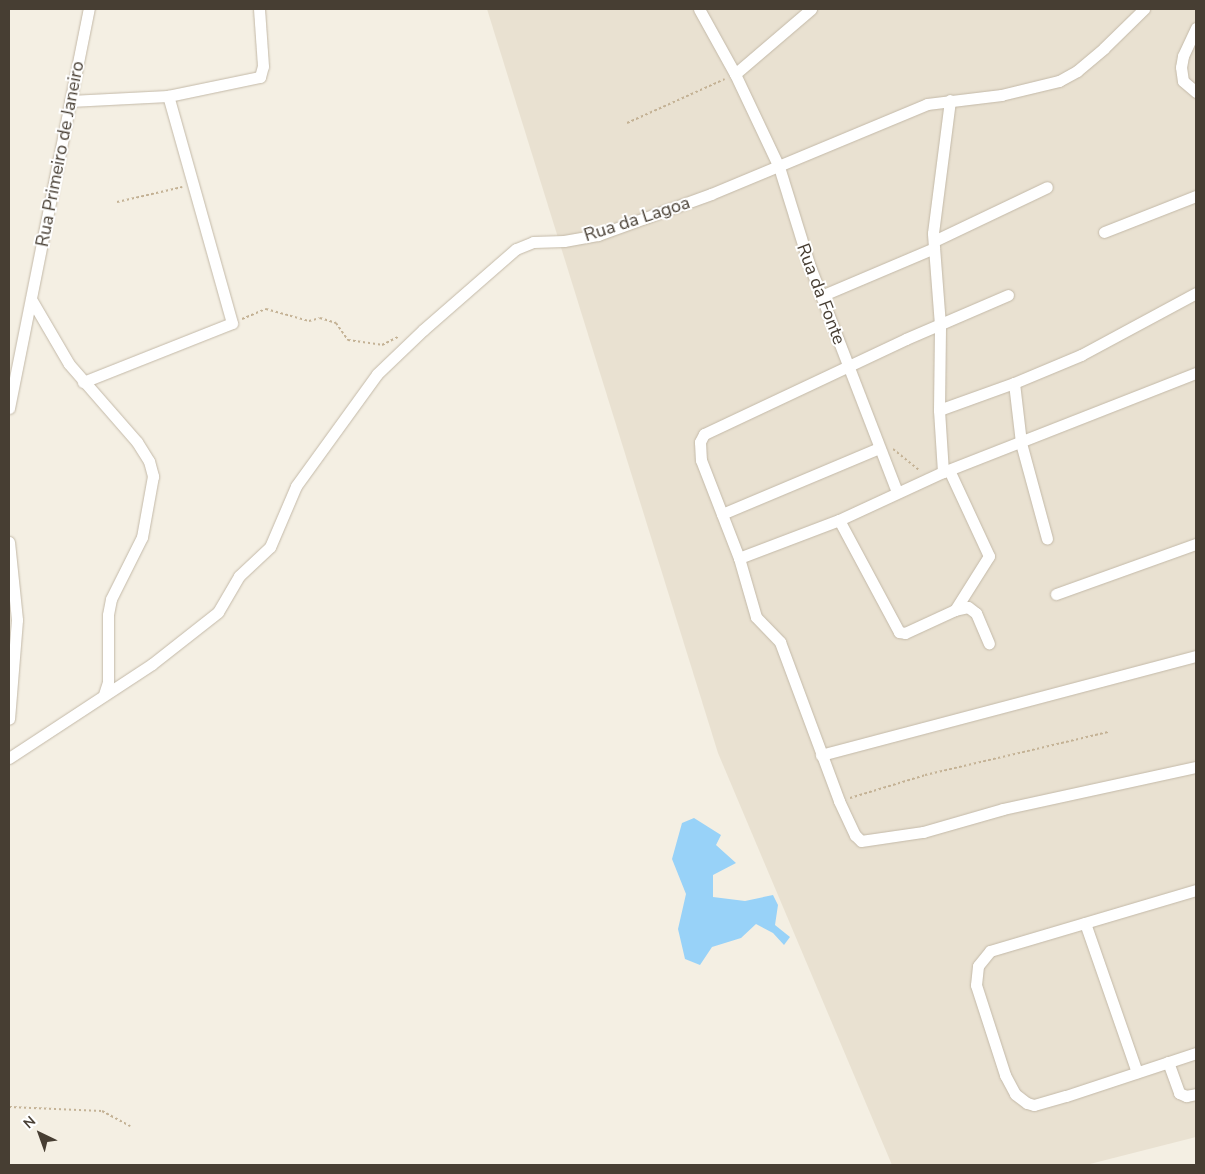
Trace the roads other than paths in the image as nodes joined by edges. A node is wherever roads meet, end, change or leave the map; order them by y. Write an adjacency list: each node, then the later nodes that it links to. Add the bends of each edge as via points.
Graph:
1 (89, 9): 10 (street, Rua Primeiro de Janeiro)
2 (259, 9): 9 (street, via 263,66 260,77)
3 (699, 9): 7 (street, Rua da Fonte)
4 (811, 9): 7 (street)
5 (1144, 9): 11 (street, Rua da Lagoa, via 1068,77 1029,90)
6 (1196, 28): 8 (street, via 1182,56 1181,67 1183,81)
7 (735, 74): 12 (street, Rua da Fonte)
8 (1196, 92)
9 (168, 96): 10 (street); 24 (street, via 232,323)
10 (70, 100): 20 (street, Rua Primeiro de Janeiro)
11 (950, 100): 12 (street, Rua da Lagoa, via 928,104); 16 (street, via 936,193)
12 (778, 167): 19 (street, Rua da Fonte); 42 (street, Rua da Lagoa, via 598,235 525,244 494,266 377,374 296,486 270,547 239,576 218,612 183,641)
13 (1047, 187): 16 (street)
14 (1196, 196): 15 (street)
15 (1104, 232)
16 (934, 244): 19 (street); 21 (street)
17 (1196, 293): 25 (street, via 1081,355)
18 (1008, 295): 21 (street)
19 (821, 296): 22 (street, Rua da Fonte)
20 (31, 299): 24 (street); 26 (street, Rua Primeiro de Janeiro)
21 (940, 325): 22 (street); 27 (street)
22 (849, 367): 29 (street, Rua da Fonte); 32 (street, via 704,434 700,442 701,460)
23 (1196, 374): 28 (street)
24 (83, 382): 42 (street, via 137,442 149,461 153,476 142,537 111,598 108,682)
25 (1014, 382): 27 (street); 28 (street)
26 (9, 408)
27 (939, 410): 30 (street)
28 (1021, 443): 30 (street); 34 (street)
29 (884, 446): 31 (street, Rua da Fonte); 32 (street)
30 (946, 471): 31 (street); 39 (street, via 989,556)
31 (897, 492): 33 (street)
32 (722, 514): 37 (street)
33 (839, 520): 37 (street); 39 (street, via 899,632 905,633)
34 (1048, 539)
35 (9, 542): 43 (street, via 16,620)
36 (1196, 544): 38 (street)
37 (739, 558): 44 (street, via 756,617 780,642)
38 (1056, 594)
39 (955, 610): 40 (street, via 968,607 975,611)
40 (989, 643)
41 (1196, 656): 44 (street)
42 (104, 694): 45 (street, Rua da Lagoa, via 45,737)
43 (9, 719)
44 (821, 755): 46 (street, via 855,835 867,842)
45 (9, 758)
46 (1196, 767)
47 (1196, 890): 48 (street)
48 (1085, 923): 51 (street); 51 (street, via 990,951 981,960 976,985 1005,1075 1015,1094 1034,1104)
49 (1196, 1053): 50 (street)
50 (1168, 1062): 51 (street); 52 (street, via 1179,1093 1186,1096)
51 (1137, 1072)
52 (1196, 1094)

